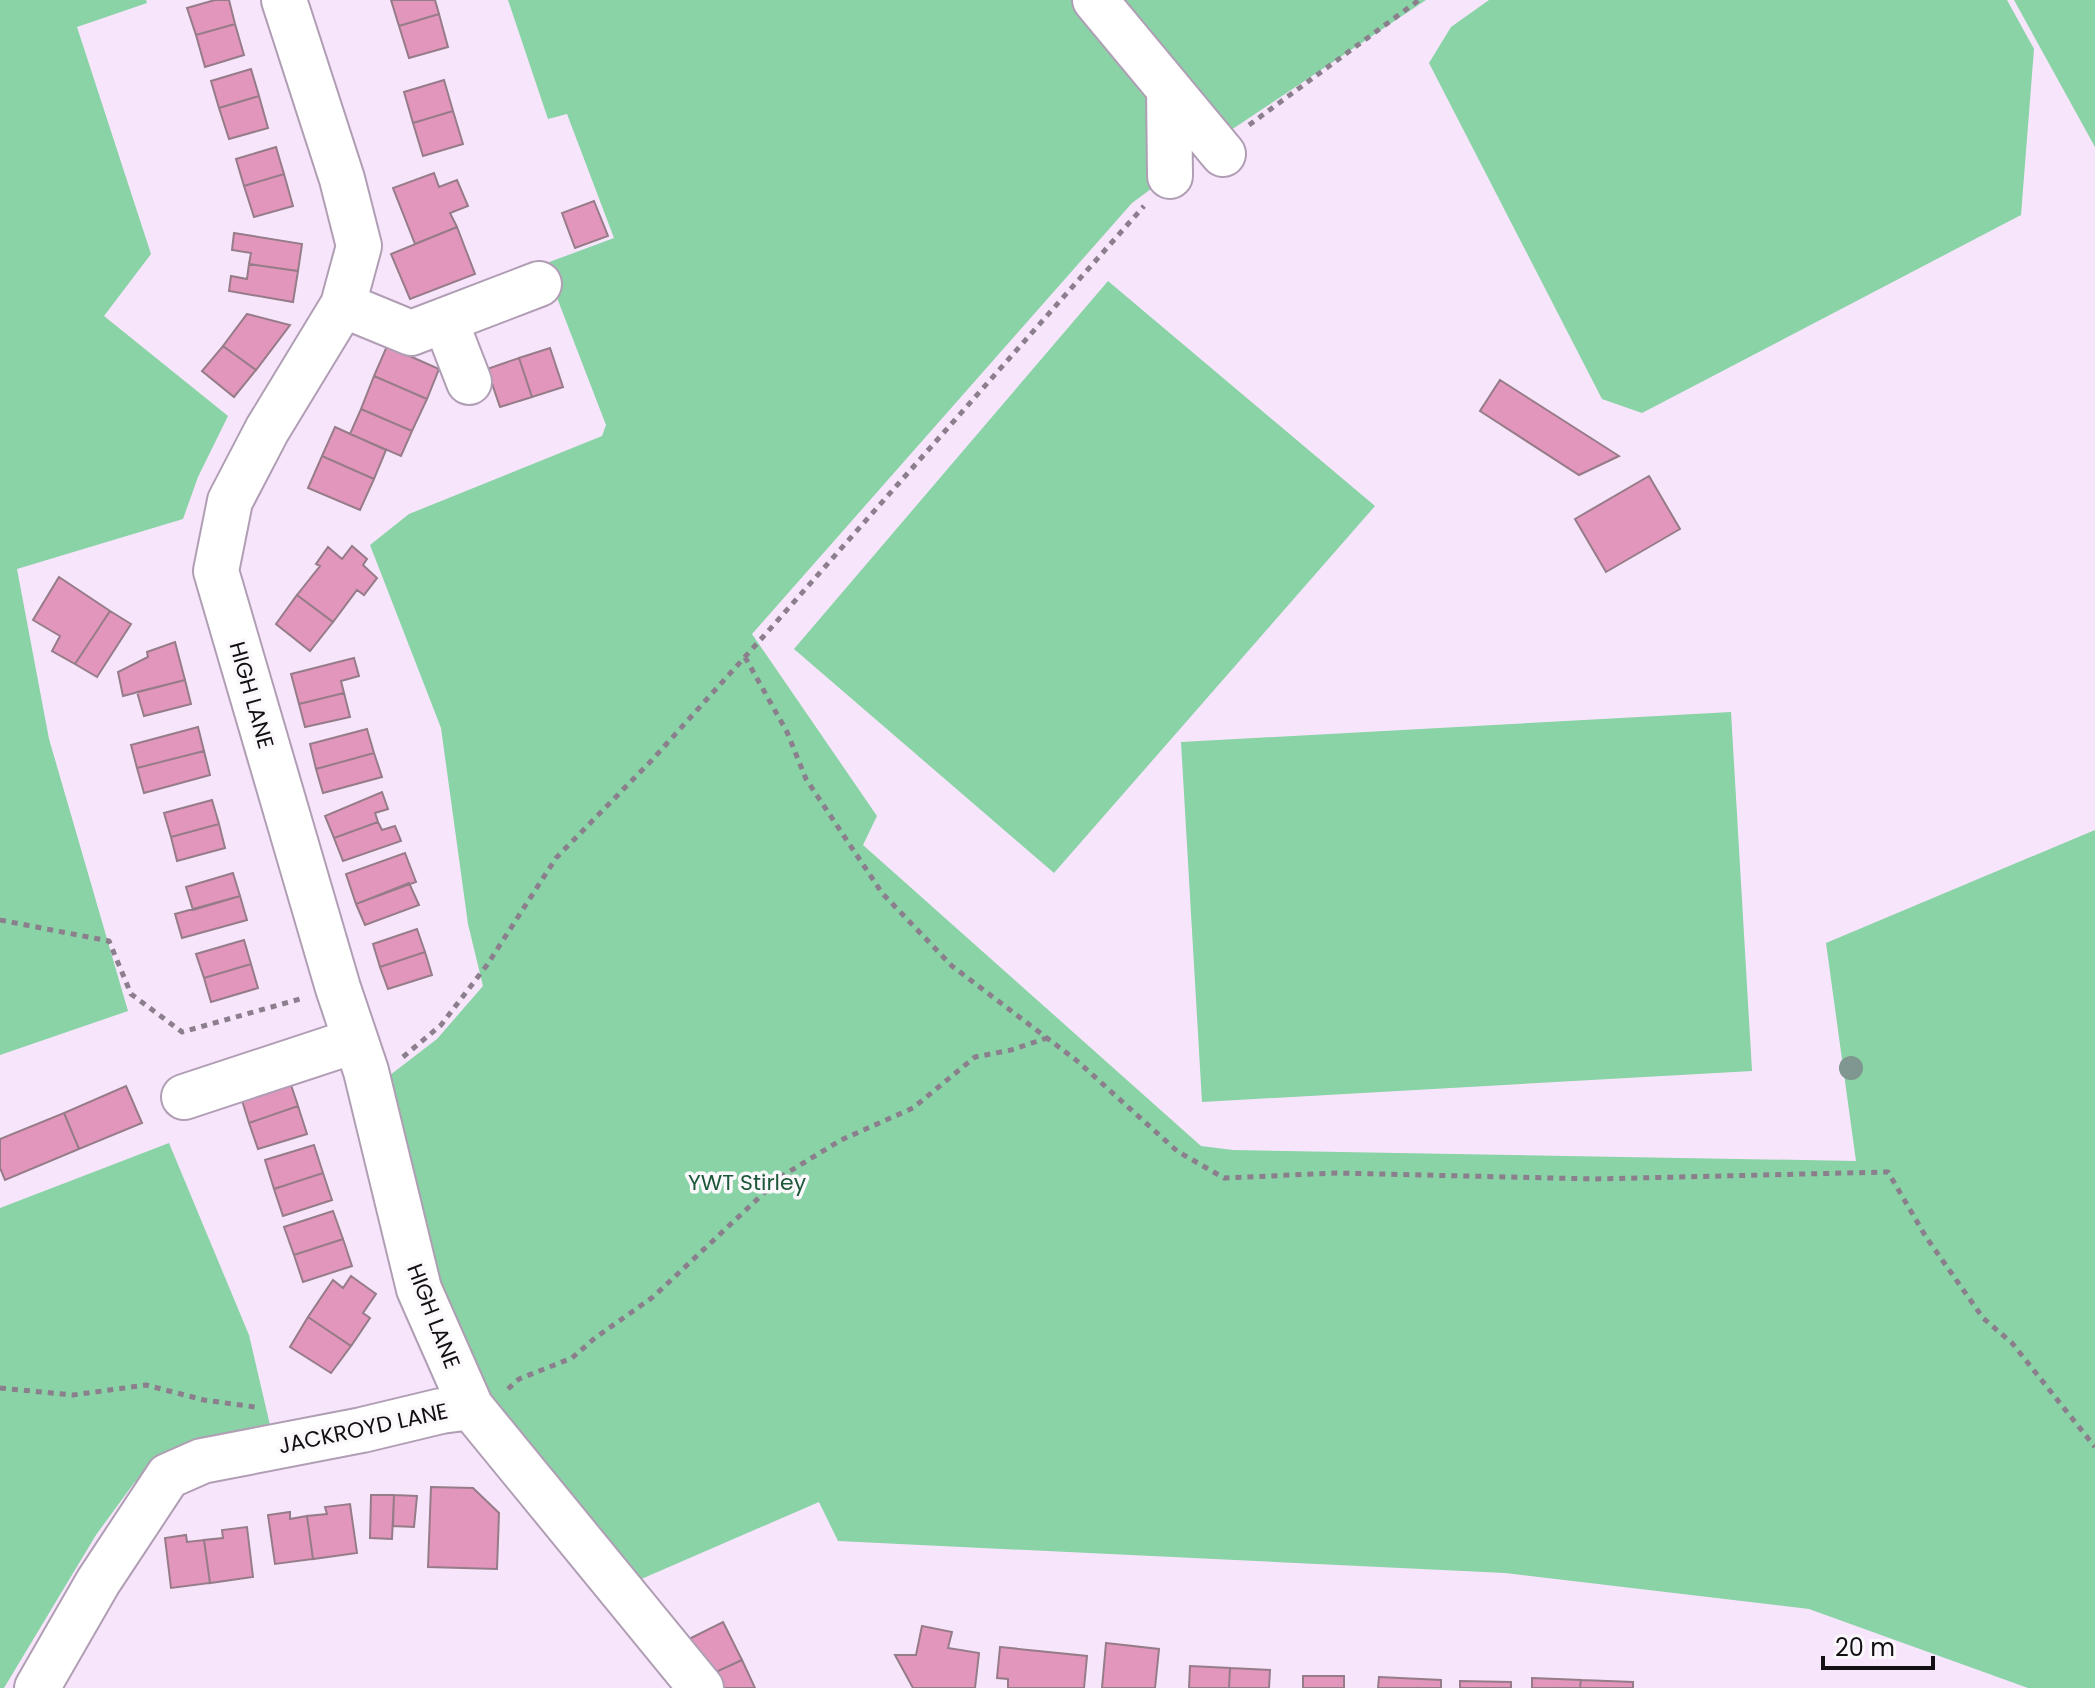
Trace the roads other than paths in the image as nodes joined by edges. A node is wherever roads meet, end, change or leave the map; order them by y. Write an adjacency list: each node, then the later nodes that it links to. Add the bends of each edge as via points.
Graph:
1 (284, 0): 7 (street, HIGH LANE, via 359,246)
2 (1095, 0): 3 (street)
3 (1169, 90): 4 (street); 5 (street)
4 (1220, 151)
5 (1170, 176)
6 (539, 284): 8 (street)
7 (343, 305): 8 (street, via 411,333); 10 (street, HIGH LANE, via 230,501 216,571)
8 (445, 320): 9 (street)
9 (469, 382)
10 (360, 1056): 11 (street); 12 (street, HIGH LANE, via 419,1289)
11 (184, 1097)
12 (475, 1412): 13 (street, JACKROYD LANE, via 441,1411 202,1461 168,1476); 14 (street, JACKROYD LANE)
13 (37, 1688)
14 (701, 1688)

